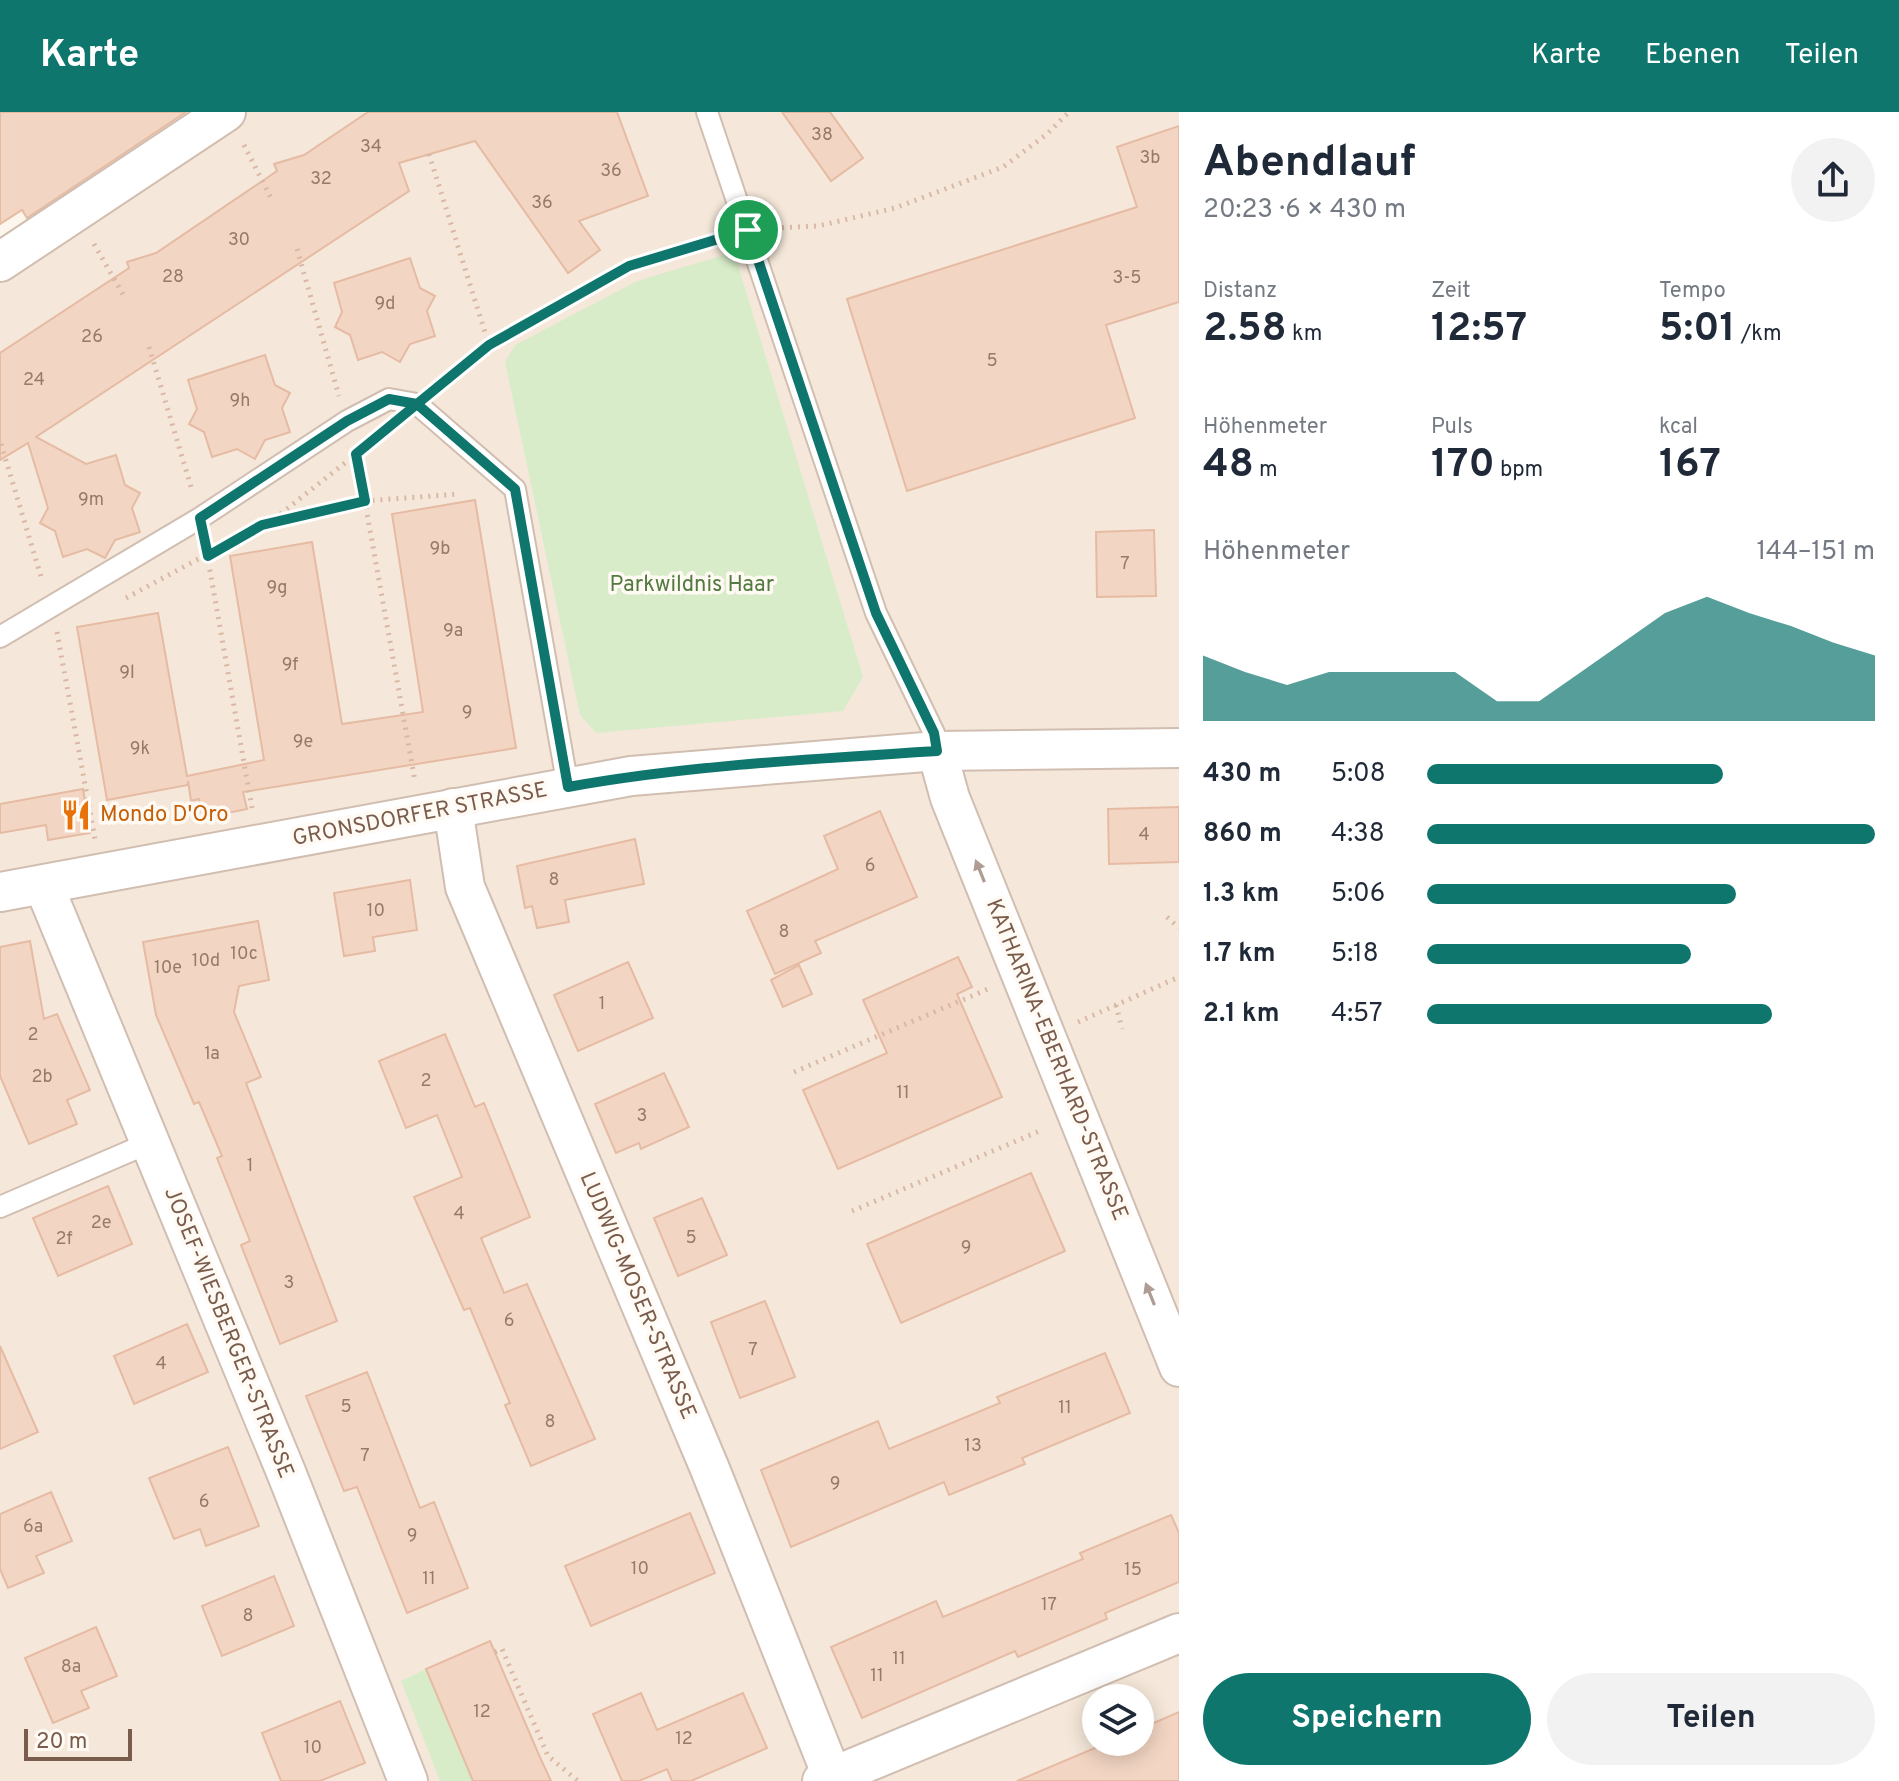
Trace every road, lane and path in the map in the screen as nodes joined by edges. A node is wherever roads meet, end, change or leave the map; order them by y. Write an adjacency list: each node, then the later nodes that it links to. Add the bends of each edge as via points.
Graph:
1 (707, 112): 7 (lane)
2 (1069, 112): 7 (path, via 1003,167 895,208 818,226)
3 (233, 125): 5 (path); 6 (street)
4 (429, 154): 11 (path)
5 (271, 198)
6 (76, 211): 9 (street); 10 (path)
7 (748, 230): 11 (path, via 629,266); 26 (lane, via 876,613 934,733)
8 (297, 249): 14 (path)
9 (0, 262)
10 (124, 296)
11 (489, 345): 13 (path)
12 (149, 347): 18 (path)
13 (417, 404): 14 (lane, via 389,399); 15 (path); 28 (lane, via 515,489)
14 (347, 421): 15 (path); 18 (lane)
15 (356, 454): 17 (path); 19 (path)
16 (459, 494): 17 (path)
17 (365, 501): 19 (path); 27 (path)
18 (200, 518): 20 (path); 24 (lane)
19 (262, 525): 20 (path)
20 (208, 556): 21 (path); 30 (path)
21 (123, 599)
22 (56, 628): 23 (path)
23 (42, 634)
24 (0, 637)
25 (1179, 748): 26 (street, GRONSDORFER STRASSE)
26 (937, 751): 28 (street, GRONSDORFER STRASSE, via 740,764); 35 (street, KATHARINA-EBERHARD-STRASSE, one-way to 26, via 950,798)
27 (416, 786)
28 (568, 787): 29 (street, GRONSDORFER STRASSE)
29 (453, 808): 31 (street, GRONSDORFER STRASSE); 48 (street, LUDWIG-MOSER-STRASSE, via 465,887 710,1469)
30 (253, 813)
31 (44, 886): 32 (street, GRONSDORFER STRASSE); 42 (street, JOSEF-WIESBERGER-STRASSE)
32 (0, 892)
33 (1167, 917): 34 (path)
34 (1179, 928)
35 (1021, 975): 39 (street, KATHARINA-EBERHARD-STRASSE); 40 (path)
36 (1179, 977): 37 (path)
37 (1116, 1005): 38 (path); 39 (path)
38 (1122, 1029)
39 (1046, 1036): 45 (street, KATHARINA-EBERHARD-STRASSE, one-way to 39)
40 (794, 1072)
41 (1042, 1130): 44 (path)
42 (149, 1143): 43 (lane); 49 (street, JOSEF-WIESBERGER-STRASSE)
43 (0, 1207)
44 (852, 1211)
45 (1179, 1367)
46 (1179, 1633): 48 (street)
47 (495, 1652): 50 (path, via 502,1649 548,1756)
48 (829, 1779)
49 (408, 1781)
50 (578, 1781)

